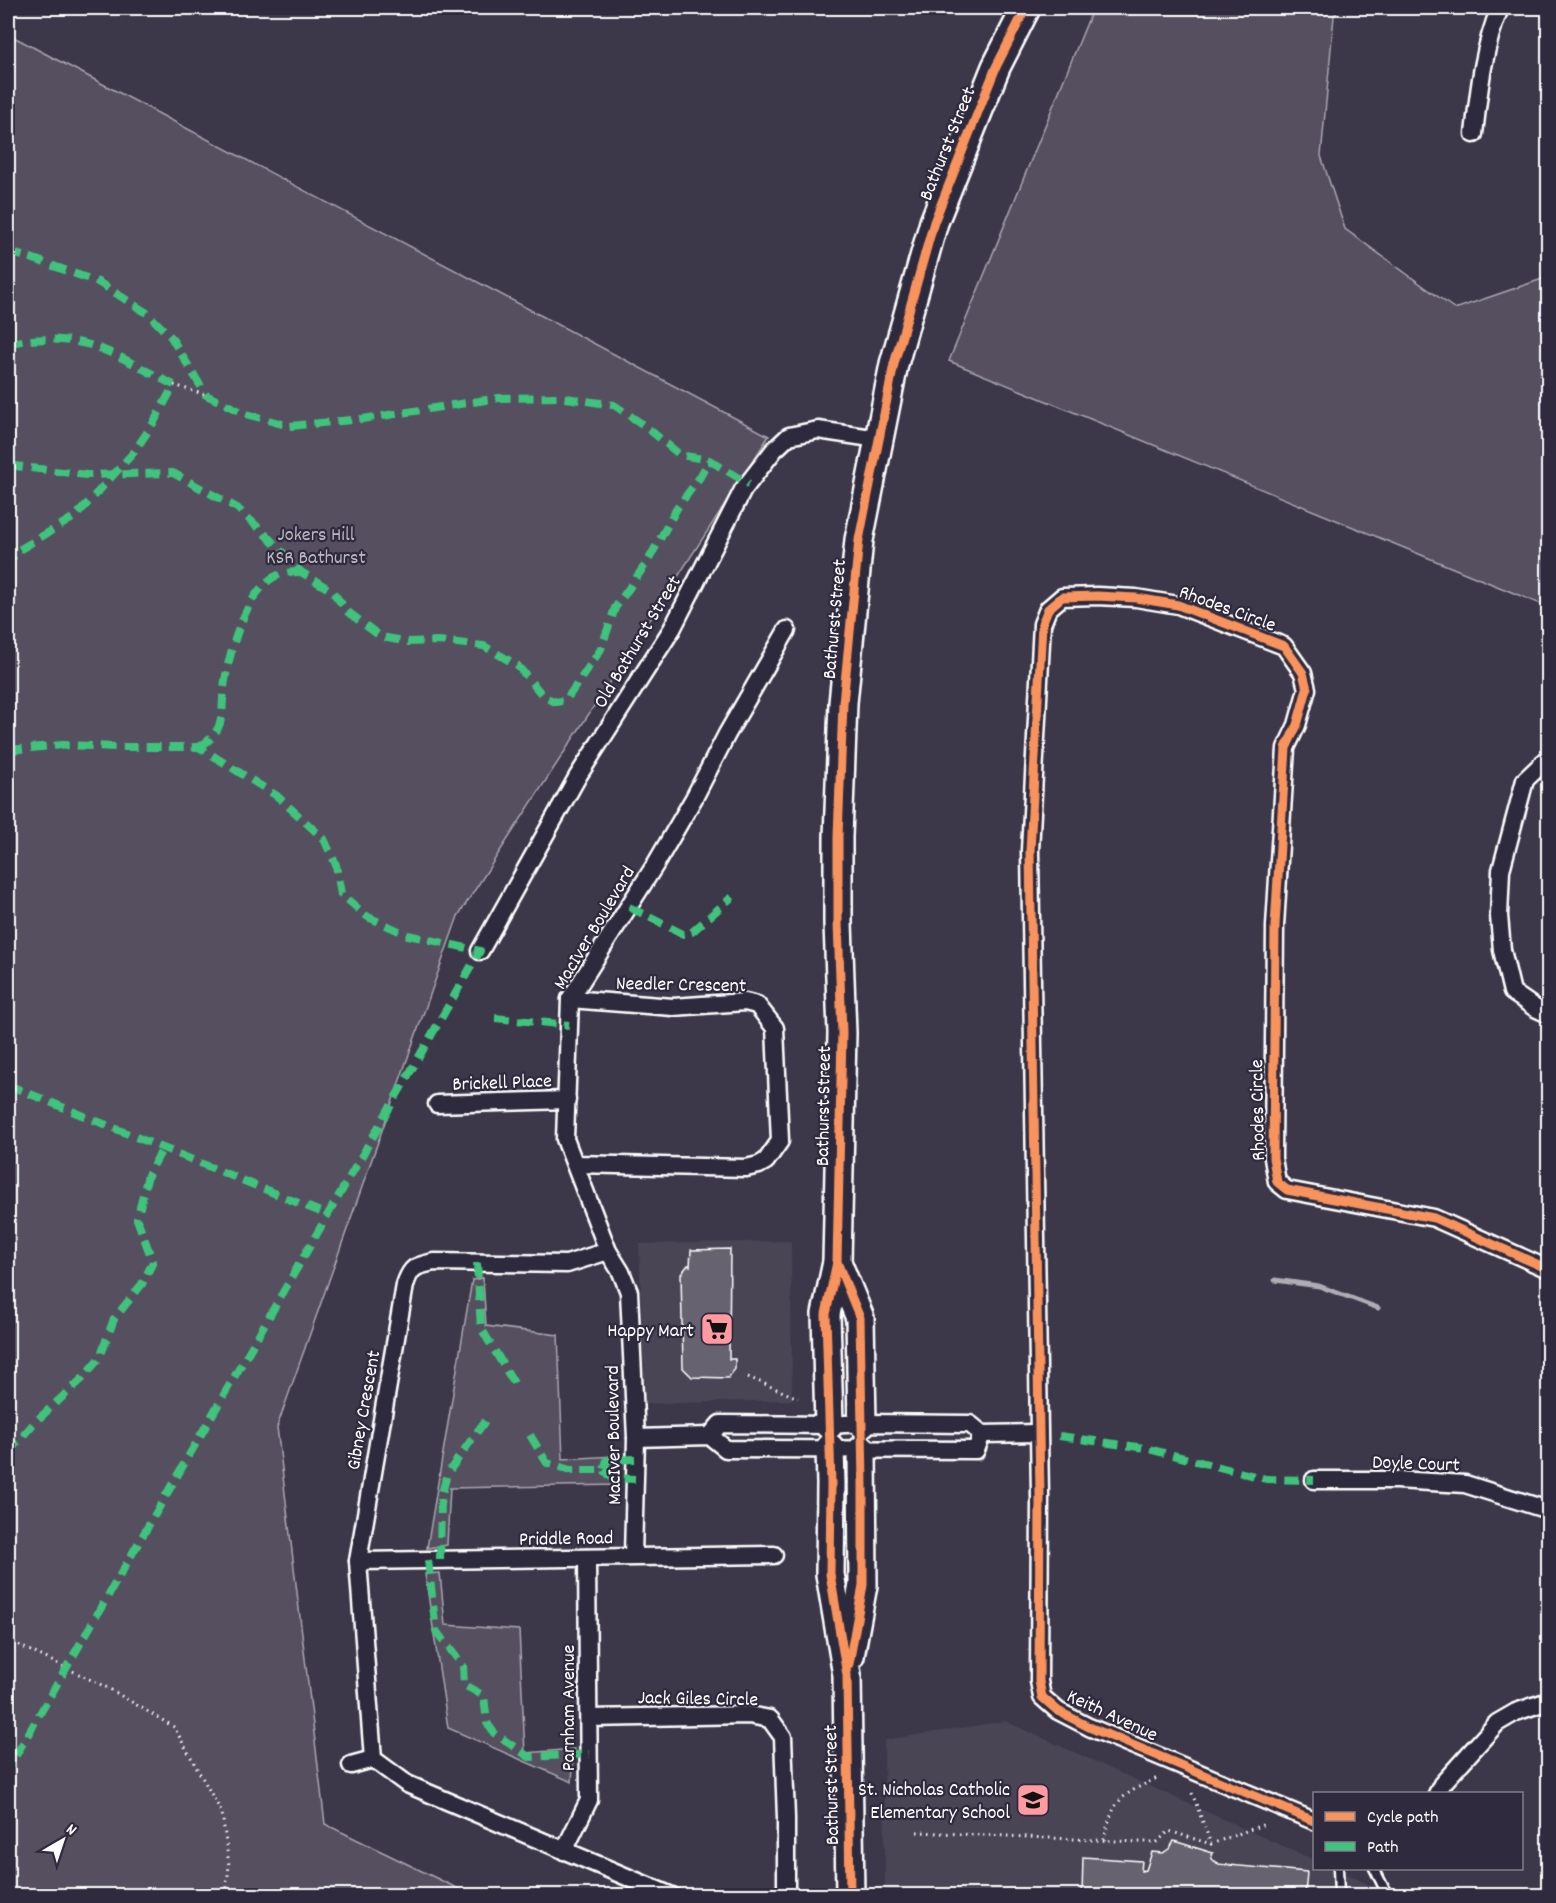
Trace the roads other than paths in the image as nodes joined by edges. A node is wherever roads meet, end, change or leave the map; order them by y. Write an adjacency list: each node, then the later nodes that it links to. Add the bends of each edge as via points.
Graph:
1 (1026, 8): 4 (main road, Bathurst Street, via 996,67 934,222 894,364)
2 (1500, 8): 3 (street, via 1491,29)
3 (1474, 134)
4 (878, 439): 7 (street, Old Bathurst Street, via 818,430 789,436 774,450 744,490 672,629 578,776); 14 (main road, Bathurst Street, via 859,540 843,703 838,837 842,1033)
5 (788, 630): 8 (street, MacIver Boulevard, via 655,865)
6 (1548, 762): 9 (street, via 1525,780 1501,870 1499,916 1512,992)
7 (480, 951)
8 (570, 999): 10 (street, MacIver Boulevard); 12 (street, Needler Crescent, via 673,1007 745,1002 757,1005 775,1028 780,1141 766,1161 747,1168)
9 (1548, 1014)
10 (567, 1100): 11 (street, Brickell Place); 12 (street, MacIver Boulevard, via 565,1139)
11 (437, 1104)
12 (575, 1164): 13 (street, MacIver Boulevard)
13 (608, 1251): 21 (street, MacIver Boulevard, via 629,1292); 28 (street, Gibney Crescent, via 567,1264 434,1262 418,1265 409,1272)
14 (837, 1262): 16 (main road, Bathurst Street, via 860,1318); 20 (main road, Bathurst Street, via 826,1314)
15 (1548, 1269): 17 (street, Rhodes Circle, via 1434,1218 1287,1190 1277,1182 1273,1158 1275,927 1286,748 1307,689 1303,673 1284,646 1178,605 1137,598 1062,597 1048,609 1042,624 1030,851)
16 (862, 1423): 18 (street, via 970,1424); 20 (street)
17 (1038, 1433): 18 (street); 35 (street, Keith Avenue, via 1042,1697 1058,1711 1089,1727)
18 (982, 1434): 22 (street, via 976,1450)
19 (710, 1436): 20 (street, via 726,1449); 20 (street, via 720,1424); 21 (street)
20 (829, 1437): 22 (street); 29 (main road, Bathurst Street, via 830,1574)
21 (636, 1438): 26 (street, MacIver Boulevard)
22 (862, 1450): 29 (main road, Bathurst Street, via 863,1585)
23 (1314, 1480): 24 (street, Doyle Court, via 1465,1484)
24 (1548, 1510)
25 (774, 1555): 26 (street, Priddle Road)
26 (633, 1556): 27 (street, Priddle Road)
27 (587, 1558): 28 (street, Priddle Road); 31 (street, Parnham Avenue)
28 (358, 1561): 32 (street, Gibney Crescent)
29 (847, 1675): 41 (main road, Bathurst Street)
30 (1548, 1701): 34 (street, via 1497,1723)
31 (589, 1718): 36 (street, Parnham Avenue, via 589,1800); 40 (street, Jack Giles Circle, via 749,1715 770,1719 783,1737)
32 (373, 1759): 33 (street); 36 (street, via 407,1784)
33 (351, 1765)
34 (1438, 1792)
35 (1313, 1821)
36 (564, 1851): 39 (street)
37 (1338, 1870): 42 (lane)
38 (1375, 1870): 43 (lane)
39 (672, 1896)
40 (786, 1896)
41 (850, 1896)
42 (1339, 1896)
43 (1388, 1896)

